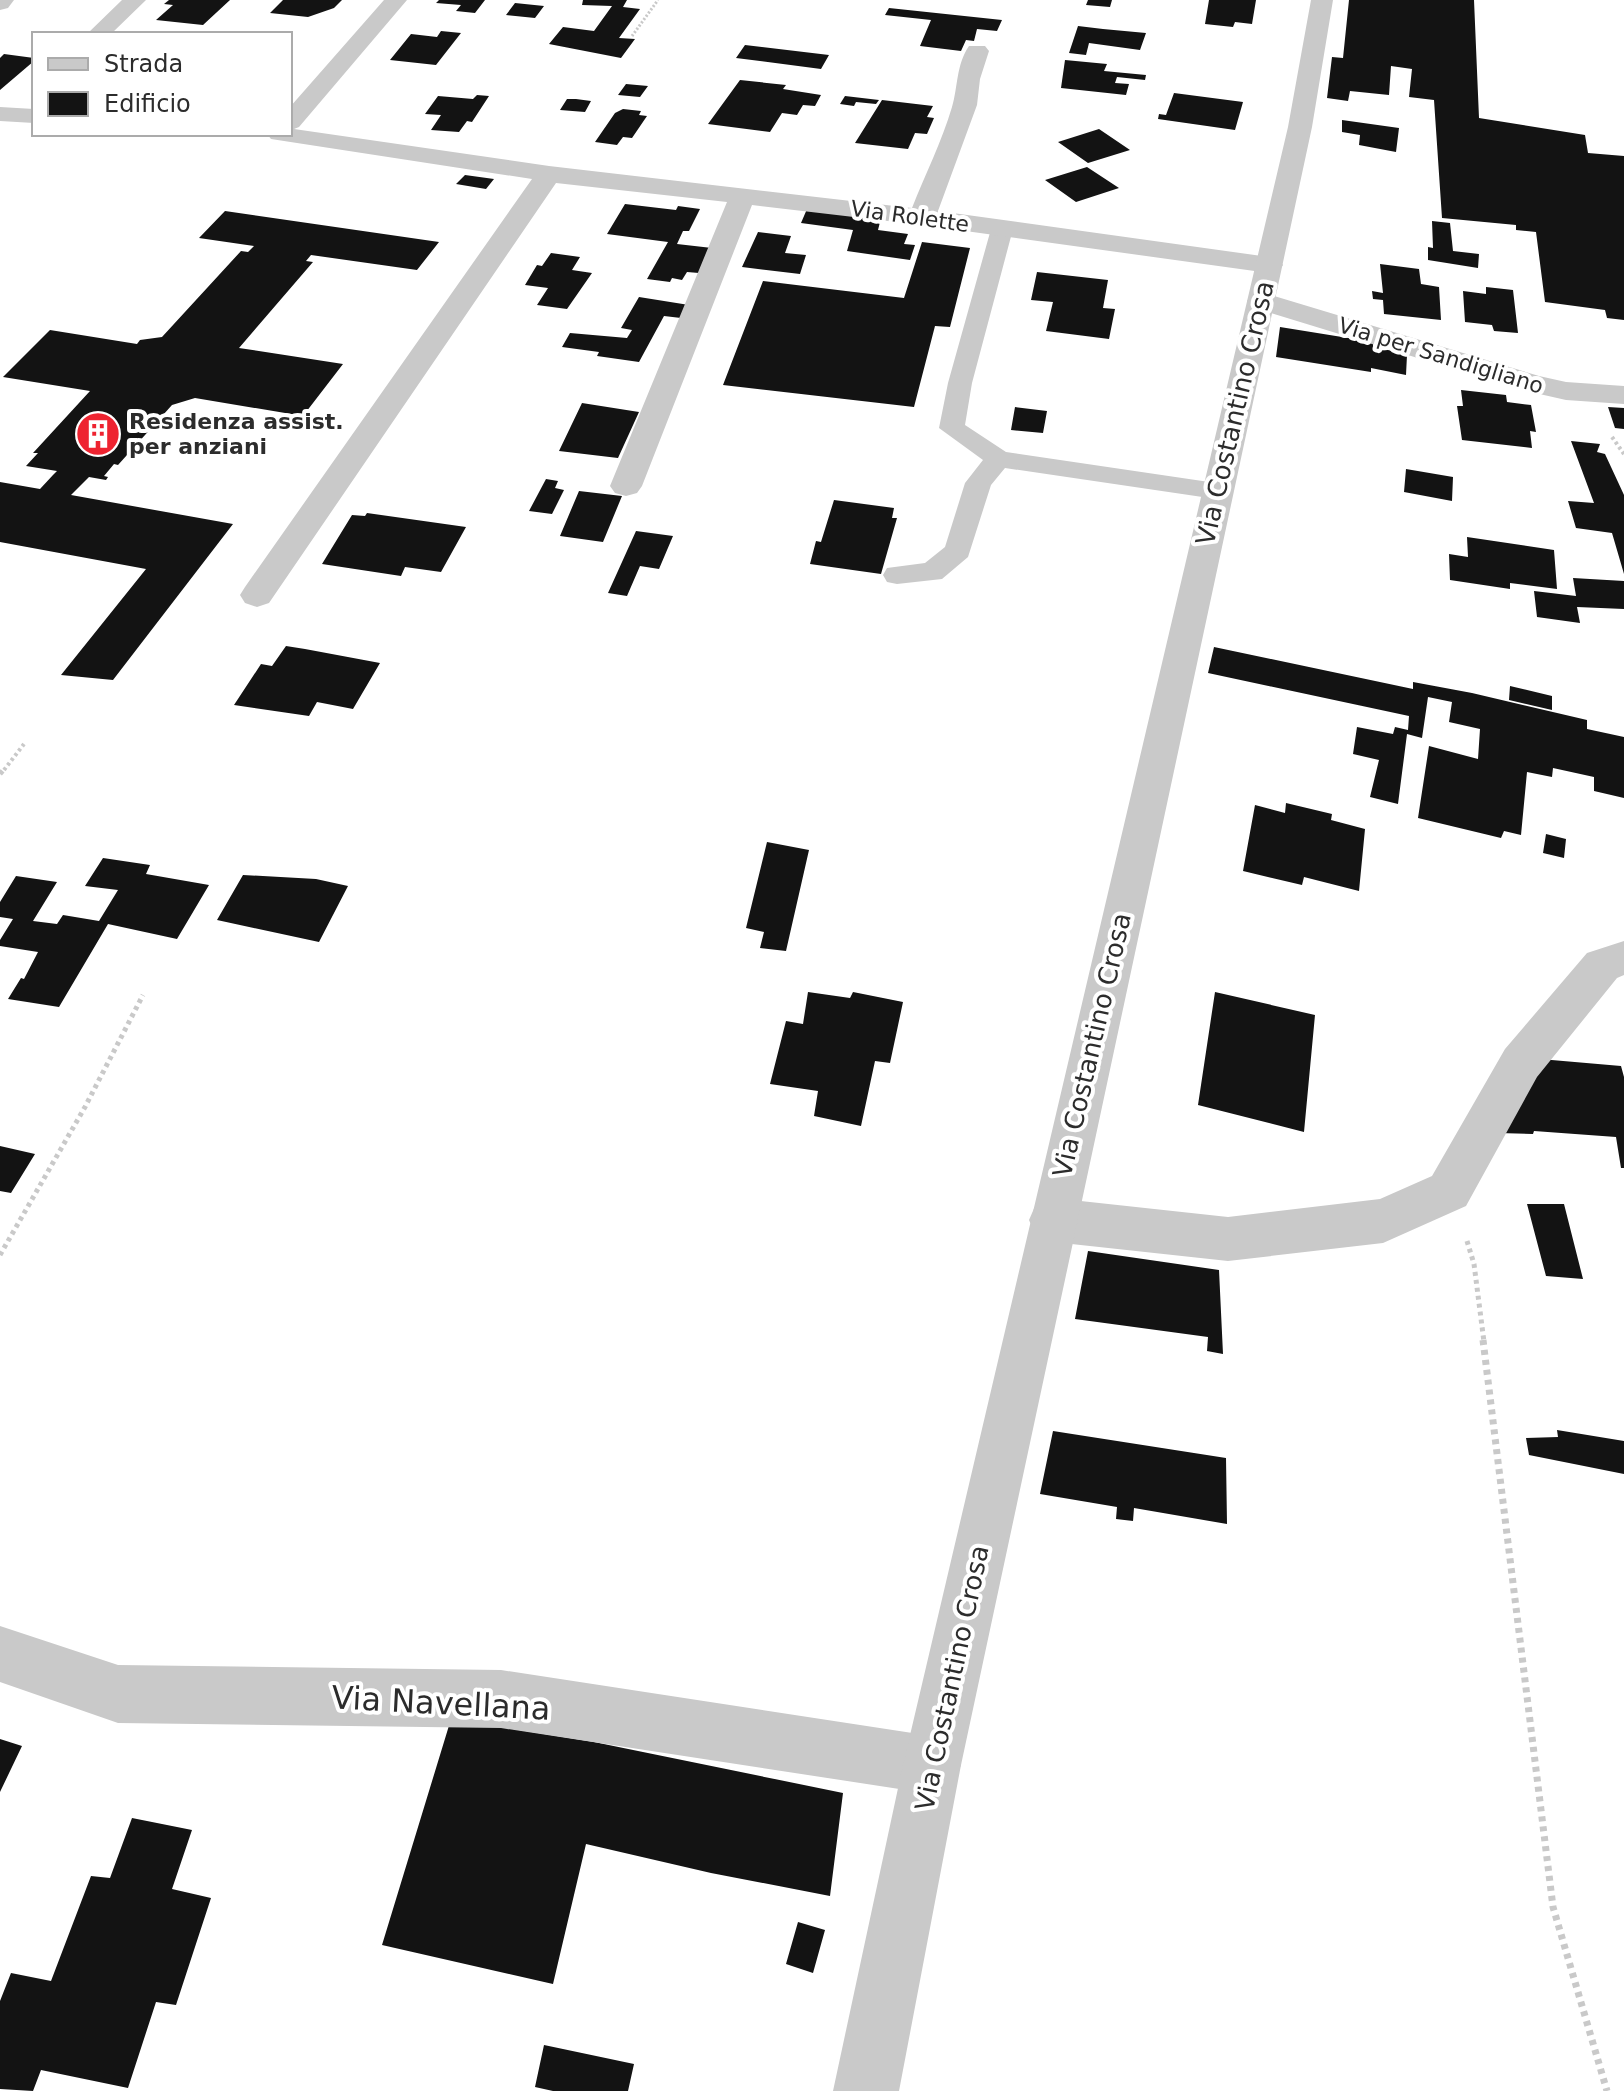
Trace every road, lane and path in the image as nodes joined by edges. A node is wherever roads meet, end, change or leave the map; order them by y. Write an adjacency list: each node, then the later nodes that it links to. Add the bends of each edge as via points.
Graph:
1 (135, 0): 5 (street)
2 (396, 0): 10 (street)
3 (658, 0): 6 (path)
4 (1322, 0): 16 (street, Via Costantino Crosa)
5 (100, 32)
6 (632, 36)
7 (977, 51): 14 (street, via 965,105)
8 (32, 103): 9 (street)
9 (0, 114)
10 (292, 120)
11 (292, 136): 12 (street, Via Rolette)
12 (549, 174): 13 (street, Via Rolette); 22 (street)
13 (743, 195): 14 (street, Via Rolette); 19 (street)
14 (922, 217): 15 (street, Via Rolette)
15 (1002, 229): 16 (street, Via Rolette); 18 (lane, via 952,428)
16 (1265, 283): 17 (street, Via per Sandigliano, via 1533,384); 20 (street, Via Costantino Crosa)
17 (1624, 395)
18 (999, 459): 20 (lane); 21 (lane, via 978,483 958,551 932,572)
19 (626, 486)
20 (1216, 491): 28 (street, Via Costantino Crosa)
21 (897, 575)
22 (257, 595)
23 (24, 744): 24 (path)
24 (0, 774)
25 (1624, 958): 27 (street, via 1602,965 1521,1063)
26 (143, 995): 29 (path)
27 (1449, 1191): 28 (street, via 1383,1221 1228,1239); 33 (path, via 1474,1264 1553,1907)
28 (1053, 1220): 31 (street, Via Costantino Crosa)
29 (0, 1255)
30 (0, 1654): 31 (street, Via Navellana, via 118,1694 501,1699)
31 (932, 1765): 32 (street, Via Costantino Crosa)
32 (866, 2091)
33 (1607, 2091)

